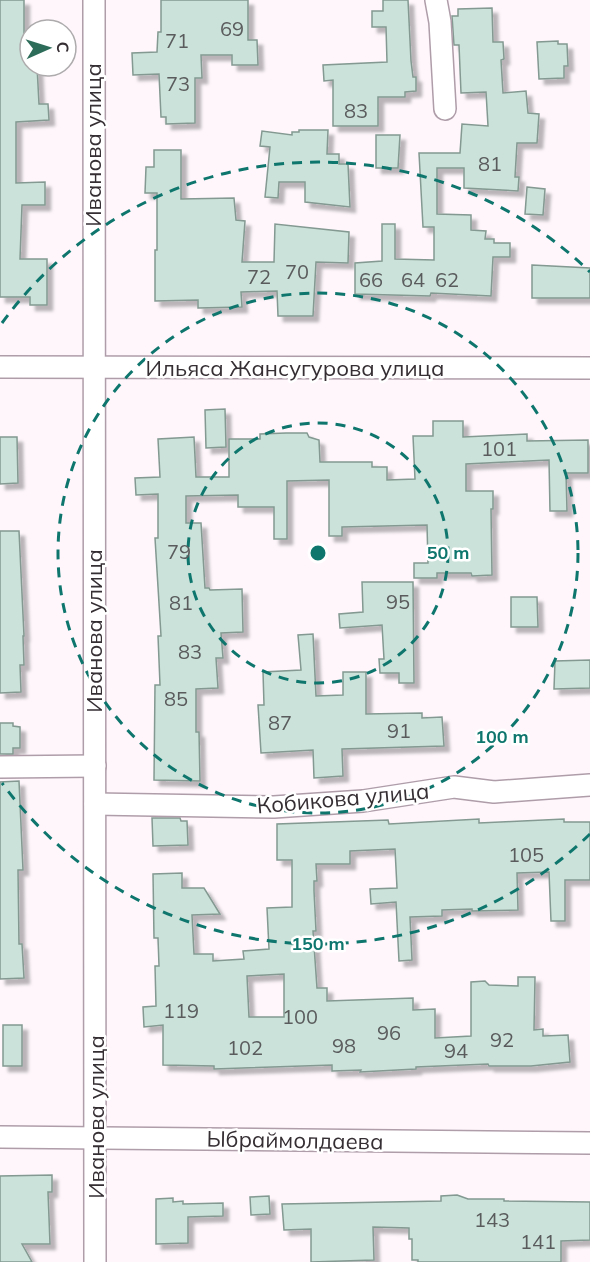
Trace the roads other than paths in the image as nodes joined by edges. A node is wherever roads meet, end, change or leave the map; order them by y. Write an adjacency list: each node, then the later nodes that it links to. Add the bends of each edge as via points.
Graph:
1 (94, 0): 5 (street, Иванова улица)
2 (436, 0): 3 (street)
3 (445, 110)
4 (0, 367): 5 (street, Ильяса Жансугурова улица)
5 (93, 367): 6 (street, Ильяса Жансугурова улица); 7 (street, Иванова улица)
6 (590, 368)
7 (95, 766): 8 (street); 10 (street, Иванова улица)
8 (0, 767)
9 (590, 785): 10 (street, Кобикова улица, via 494,792 454,787 363,801 274,807)
10 (95, 804): 12 (street, Иванова улица)
11 (0, 1137): 12 (street, Ыбраймолдаева)
12 (96, 1137): 13 (street, Ыбраймолдаева); 14 (street, Иванова улица)
13 (590, 1143)
14 (95, 1262)

